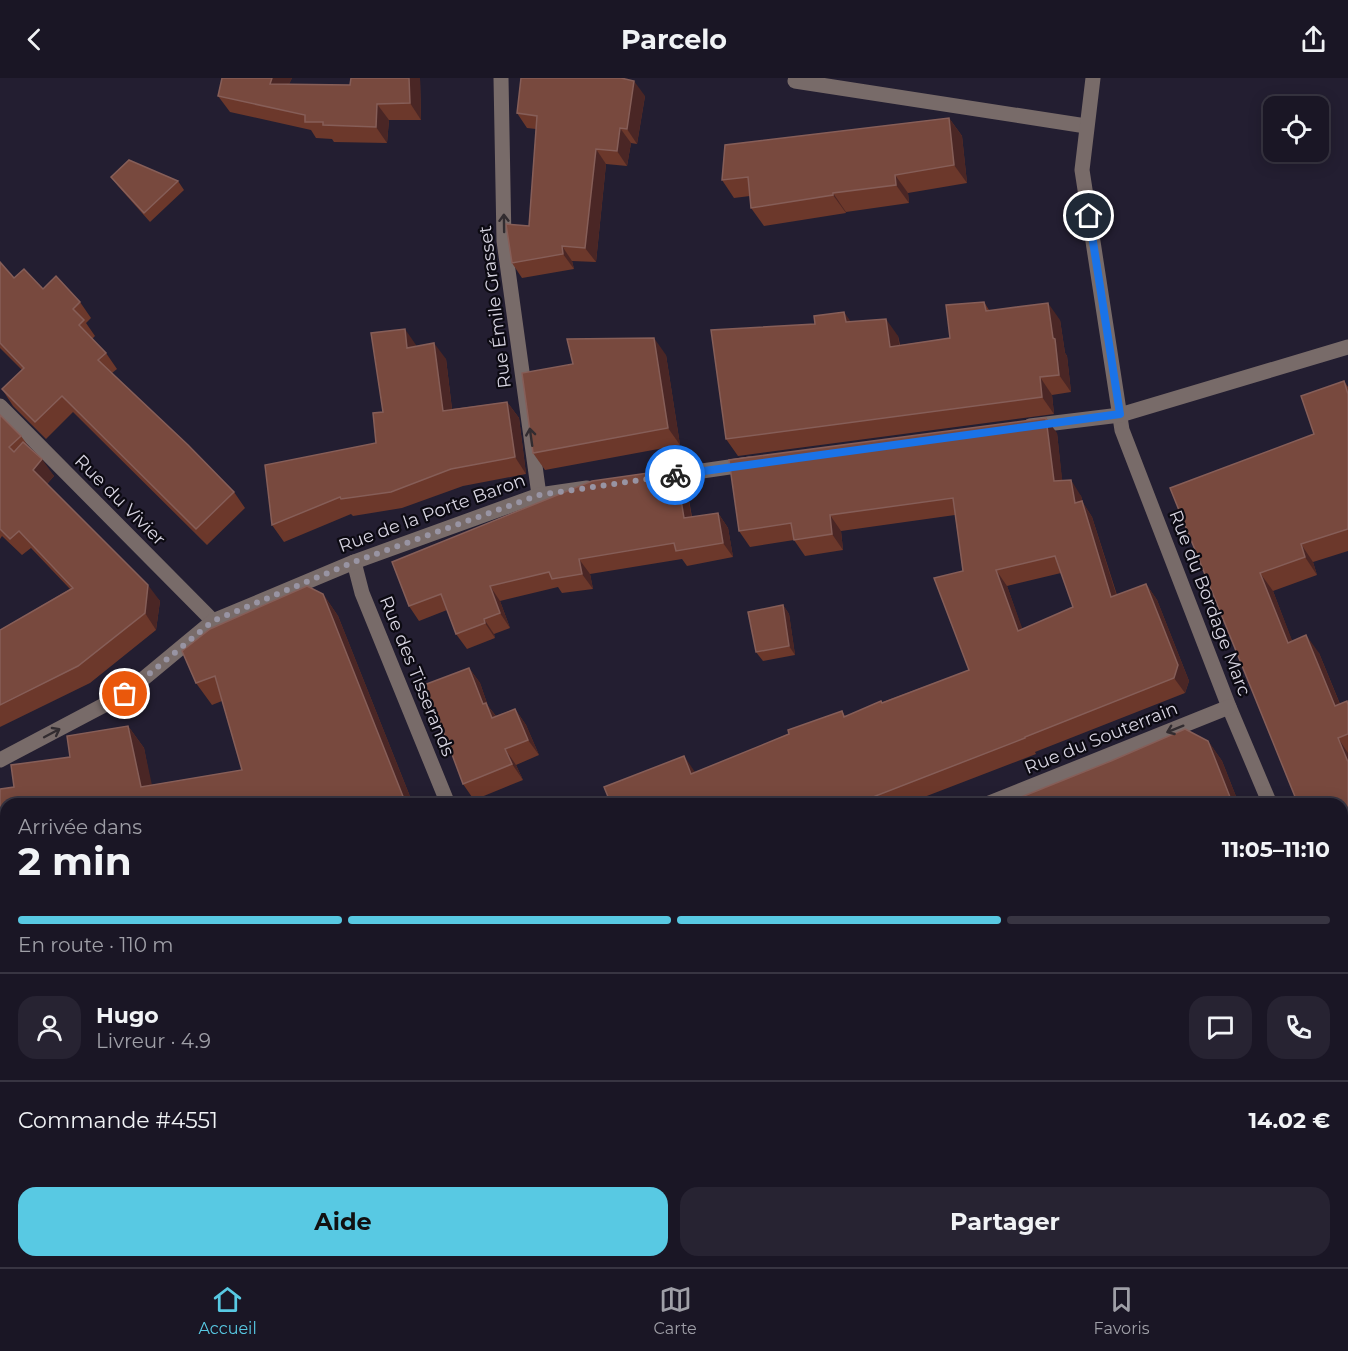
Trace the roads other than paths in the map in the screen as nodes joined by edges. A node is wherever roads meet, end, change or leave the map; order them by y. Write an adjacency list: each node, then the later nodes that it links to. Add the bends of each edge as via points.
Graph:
1 (501, 78): 12 (street, Rue Émile Grasset, one-way to 1, via 504,241)
2 (796, 78): 4 (street, via 795,81)
3 (1093, 78): 4 (street, Rue du Bordage Marc)
4 (1086, 126): 7 (street, Rue du Bordage Marc, via 1082,170)
5 (1348, 347): 7 (street)
6 (0, 406): 14 (street, Rue du Vivier)
7 (1120, 414): 8 (street); 15 (street, Rue du Bordage Marc, via 1122,430)
8 (1013, 429)
9 (760, 463): 10 (street)
10 (644, 480)
11 (597, 486): 12 (street, Rue de la Porte Baron)
12 (539, 495): 13 (street, Rue de la Porte Baron)
13 (354, 562): 14 (street, Rue de la Porte Baron); 17 (street, Rue des Tisserands, via 362,593)
14 (213, 621): 16 (street, Rue de la Porte Baron, one-way to 14, via 125,694)
15 (1229, 707): 18 (street, Rue du Souterrain, one-way to 18); 19 (street, Rue du Bordage Marc)
16 (0, 760)
17 (446, 798)
18 (1002, 798)
19 (1267, 798)

